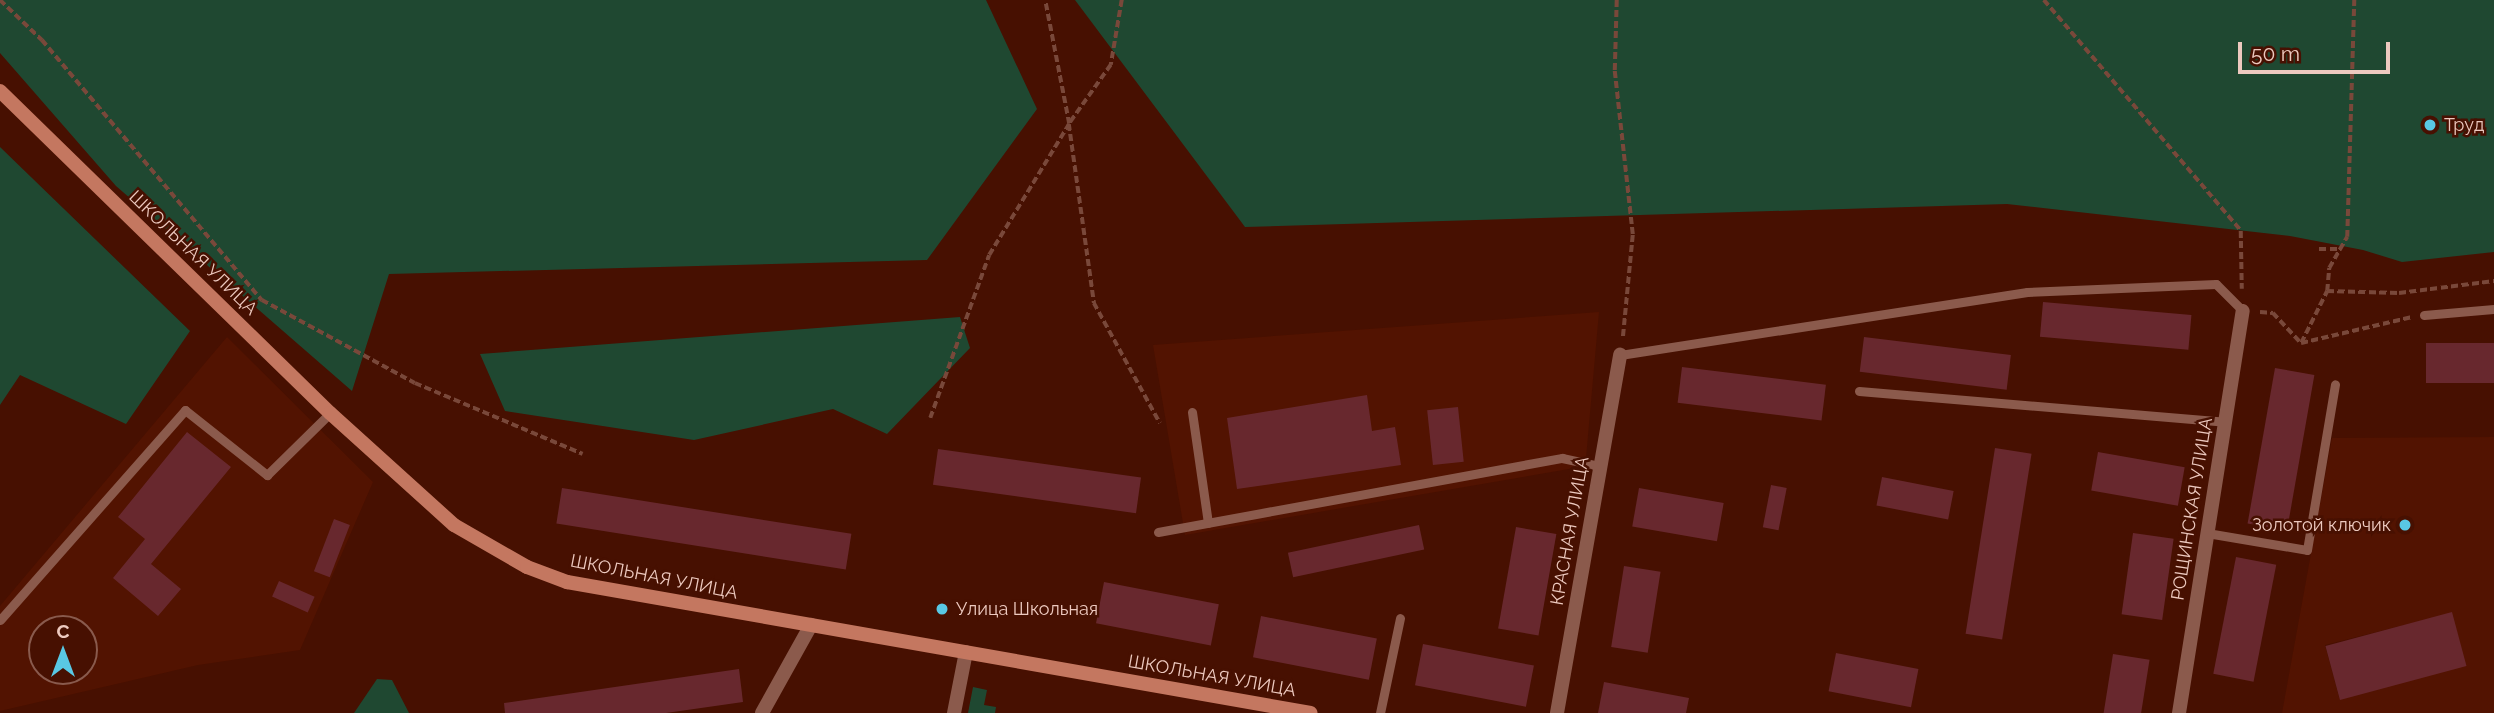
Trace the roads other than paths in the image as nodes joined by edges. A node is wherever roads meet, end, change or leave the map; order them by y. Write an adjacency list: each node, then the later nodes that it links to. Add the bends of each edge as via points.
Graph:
1 (0, 91): 9 (street, ШКОЛЬНАЯ УЛИЦА)
2 (2494, 309): 4 (lane)
3 (2243, 311): 5 (lane, via 2216,284 2027,292); 10 (street, РОЩИНСКАЯ УЛИЦА)
4 (2424, 314)
5 (1620, 355): 11 (street, КРАСНАЯ УЛИЦА)
6 (2336, 384): 14 (lane, via 2307,550)
7 (1860, 391): 10 (lane)
8 (1192, 412): 12 (lane)
9 (330, 413): 16 (lane, via 267,475 185,410); 17 (street, ШКОЛЬНАЯ УЛИЦА, via 454,525 527,567 567,582)
10 (2225, 422): 14 (street, РОЩИНСКАЯ УЛИЦА)
11 (1601, 466): 12 (lane, via 1562,458); 23 (street, КРАСНАЯ УЛИЦА)
12 (1208, 523): 13 (lane)
13 (1158, 532)
14 (2207, 533): 24 (street, РОЩИНСКАЯ УЛИЦА)
15 (1400, 618): 22 (lane)
16 (0, 620)
17 (811, 625): 18 (street, ШКОЛЬНАЯ УЛИЦА); 19 (street)
18 (966, 652): 20 (street); 21 (street, ШКОЛЬНАЯ УЛИЦА)
19 (762, 713)
20 (954, 713)
21 (1311, 713)
22 (1380, 713)
23 (1557, 713)
24 (2179, 713)

